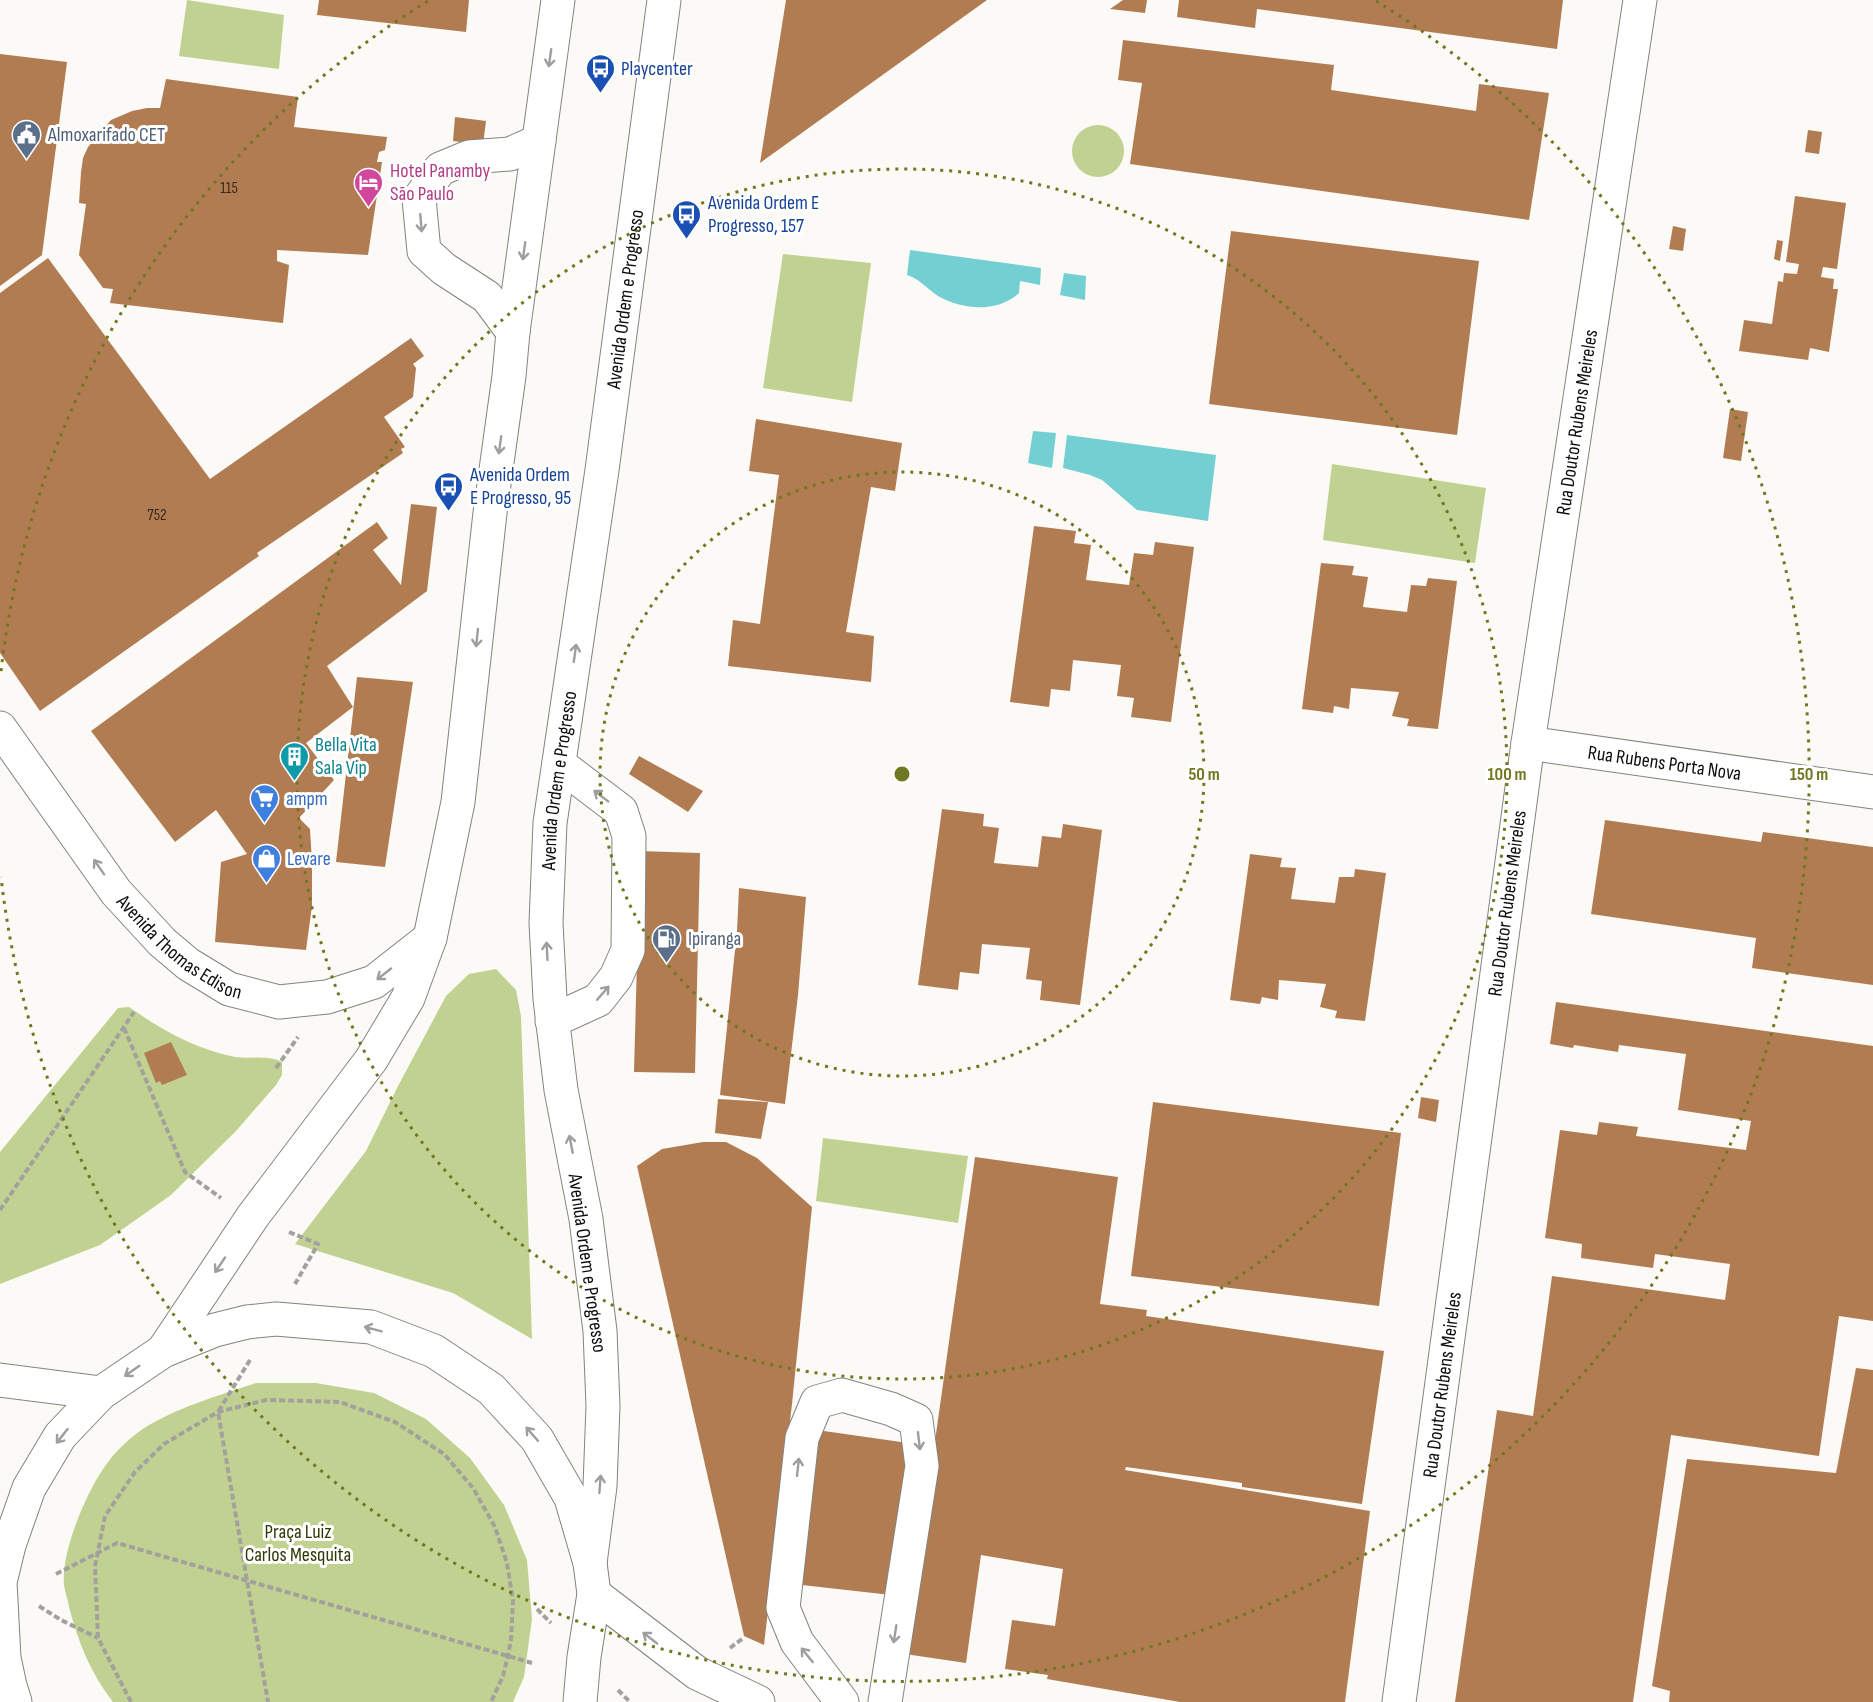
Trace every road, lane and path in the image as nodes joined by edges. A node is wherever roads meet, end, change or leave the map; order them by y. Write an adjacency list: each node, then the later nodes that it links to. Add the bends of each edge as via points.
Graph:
1 (558, 0): 4 (main road, one-way to 4)
2 (664, 0): 8 (main road, Avenida Ordem e Progresso, one-way to 2)
3 (1640, 0): 7 (main road, Rua Doutor Rubens Meireles)
4 (539, 141): 5 (main road, one-way to 5); 5 (main road, one-way to 5, via 510,153 469,157 440,169 419,199 424,251 487,297)
5 (513, 332): 10 (main road, one-way to 10, via 458,802)
6 (0, 728): 10 (main road, Avenida Thomas Edison, one-way to 6, via 374,982 327,997 279,1002 229,989 188,964 162,942 116,892)
7 (1528, 743): 9 (main road, Rua Rubens Porta Nova); 37 (main road, Rua Doutor Rubens Meireles)
8 (559, 764): 12 (main road, Avenida Ordem e Progresso, one-way to 8, via 546,923 550,823); 12 (main road, one-way to 8, via 598,1000 616,977 628,950 629,836 621,811)
9 (1873, 792)
10 (430, 938): 17 (main road, one-way to 17, via 408,998 371,1060 253,1216)
11 (134, 1012): 13 (path)
12 (552, 1021): 23 (main road, Avenida Ordem e Progresso, one-way to 12, via 603,1406 600,1330 586,1219)
13 (124, 1028): 14 (path); 15 (path)
14 (186, 1172)
15 (0, 1210)
16 (276, 1319): 17 (main road, via 215,1330); 20 (path); 23 (main road, one-way to 16, via 571,1498 537,1439 491,1389 434,1351 371,1327)
17 (163, 1351): 19 (main road, one-way to 19)
18 (0, 1380): 19 (main road)
19 (101, 1393): 29 (main road, one-way to 29, via 60,1436 29,1488 9,1545 0,1582)
20 (218, 1412): 21 (path, via 165,1444 135,1472 105,1516); 24 (path); 27 (path, via 266,1400 340,1402 395,1422 444,1454 473,1488 495,1527 507,1563 513,1601)
21 (98, 1553): 22 (path); 24 (path, via 117,1544); 26 (path)
22 (56, 1574)
23 (592, 1579): 33 (main road); 34 (main road, one-way to 23, via 697,1673)
24 (247, 1581): 27 (path); 31 (path)
25 (61, 1620): 26 (path)
26 (98, 1638): 30 (path)
27 (508, 1655): 28 (path); 32 (path)
28 (532, 1663)
29 (6, 1681)
30 (131, 1702)
31 (268, 1702)
32 (490, 1702)
33 (580, 1702)
34 (758, 1702)
35 (842, 1702): 36 (main road, one-way to 36, via 797,1642 783,1608 802,1438 817,1402 842,1395 916,1420 922,1466)
36 (885, 1702)
37 (1399, 1702)

